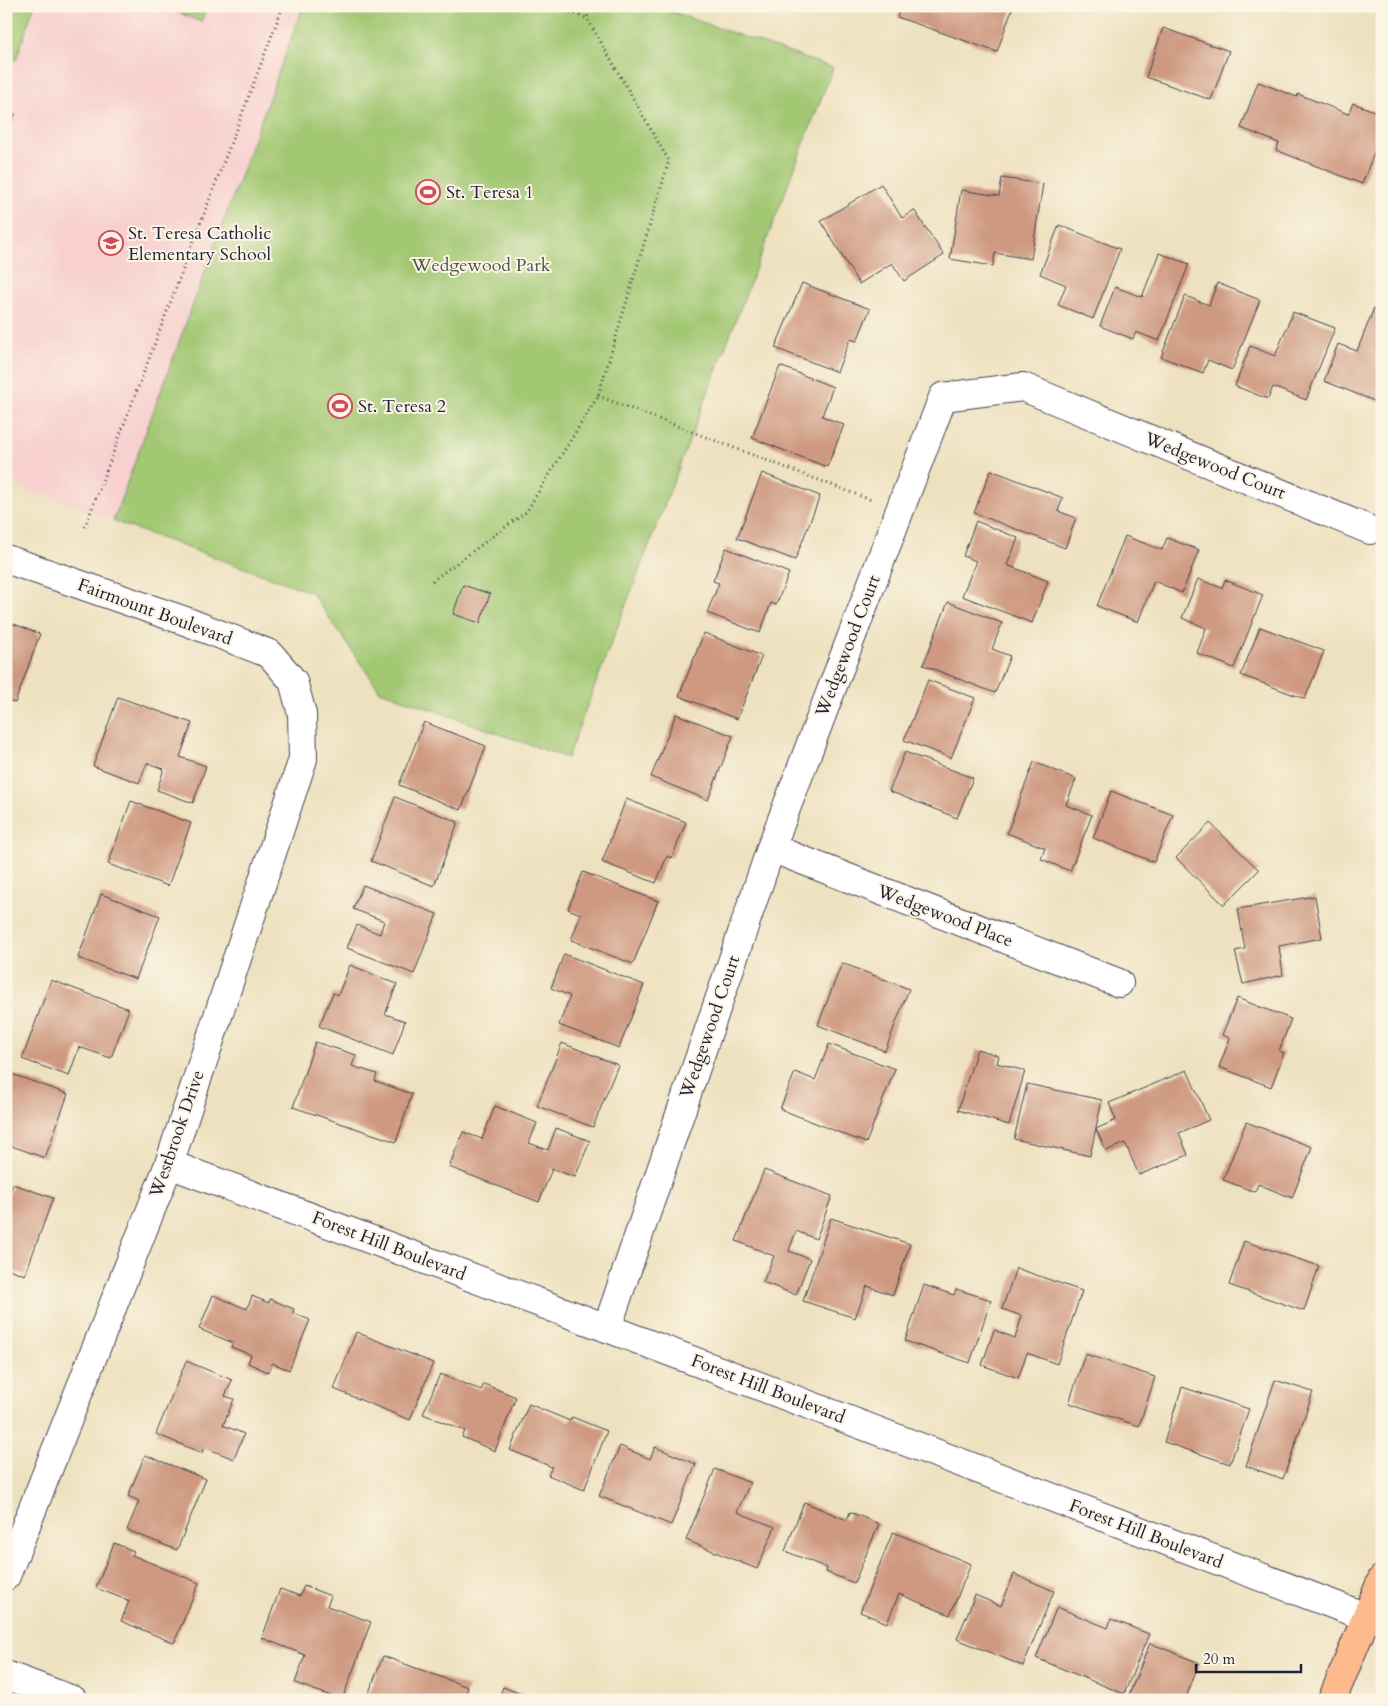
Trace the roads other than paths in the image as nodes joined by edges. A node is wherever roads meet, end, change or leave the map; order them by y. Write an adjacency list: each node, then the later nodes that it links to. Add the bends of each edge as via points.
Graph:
1 (1370, 530): 4 (street, Wedgewood Court, via 1023,387 943,397)
2 (6, 560): 3 (street, Fairmount Boulevard, via 188,622 270,654)
3 (293, 681): 6 (street, Westbrook Drive, via 302,714 303,759)
4 (771, 848): 5 (street, Wedgewood Place); 7 (street, Wedgewood Court)
5 (1119, 983)
6 (169, 1164): 7 (street, Forest Hill Boulevard); 8 (street, Westbrook Drive)
7 (607, 1328): 10 (street, Forest Hill Boulevard)
8 (6, 1576)
9 (1382, 1579): 10 (main road)
10 (1366, 1617): 13 (main road)
11 (6, 1675): 12 (street)
12 (73, 1700)
13 (1332, 1700)

